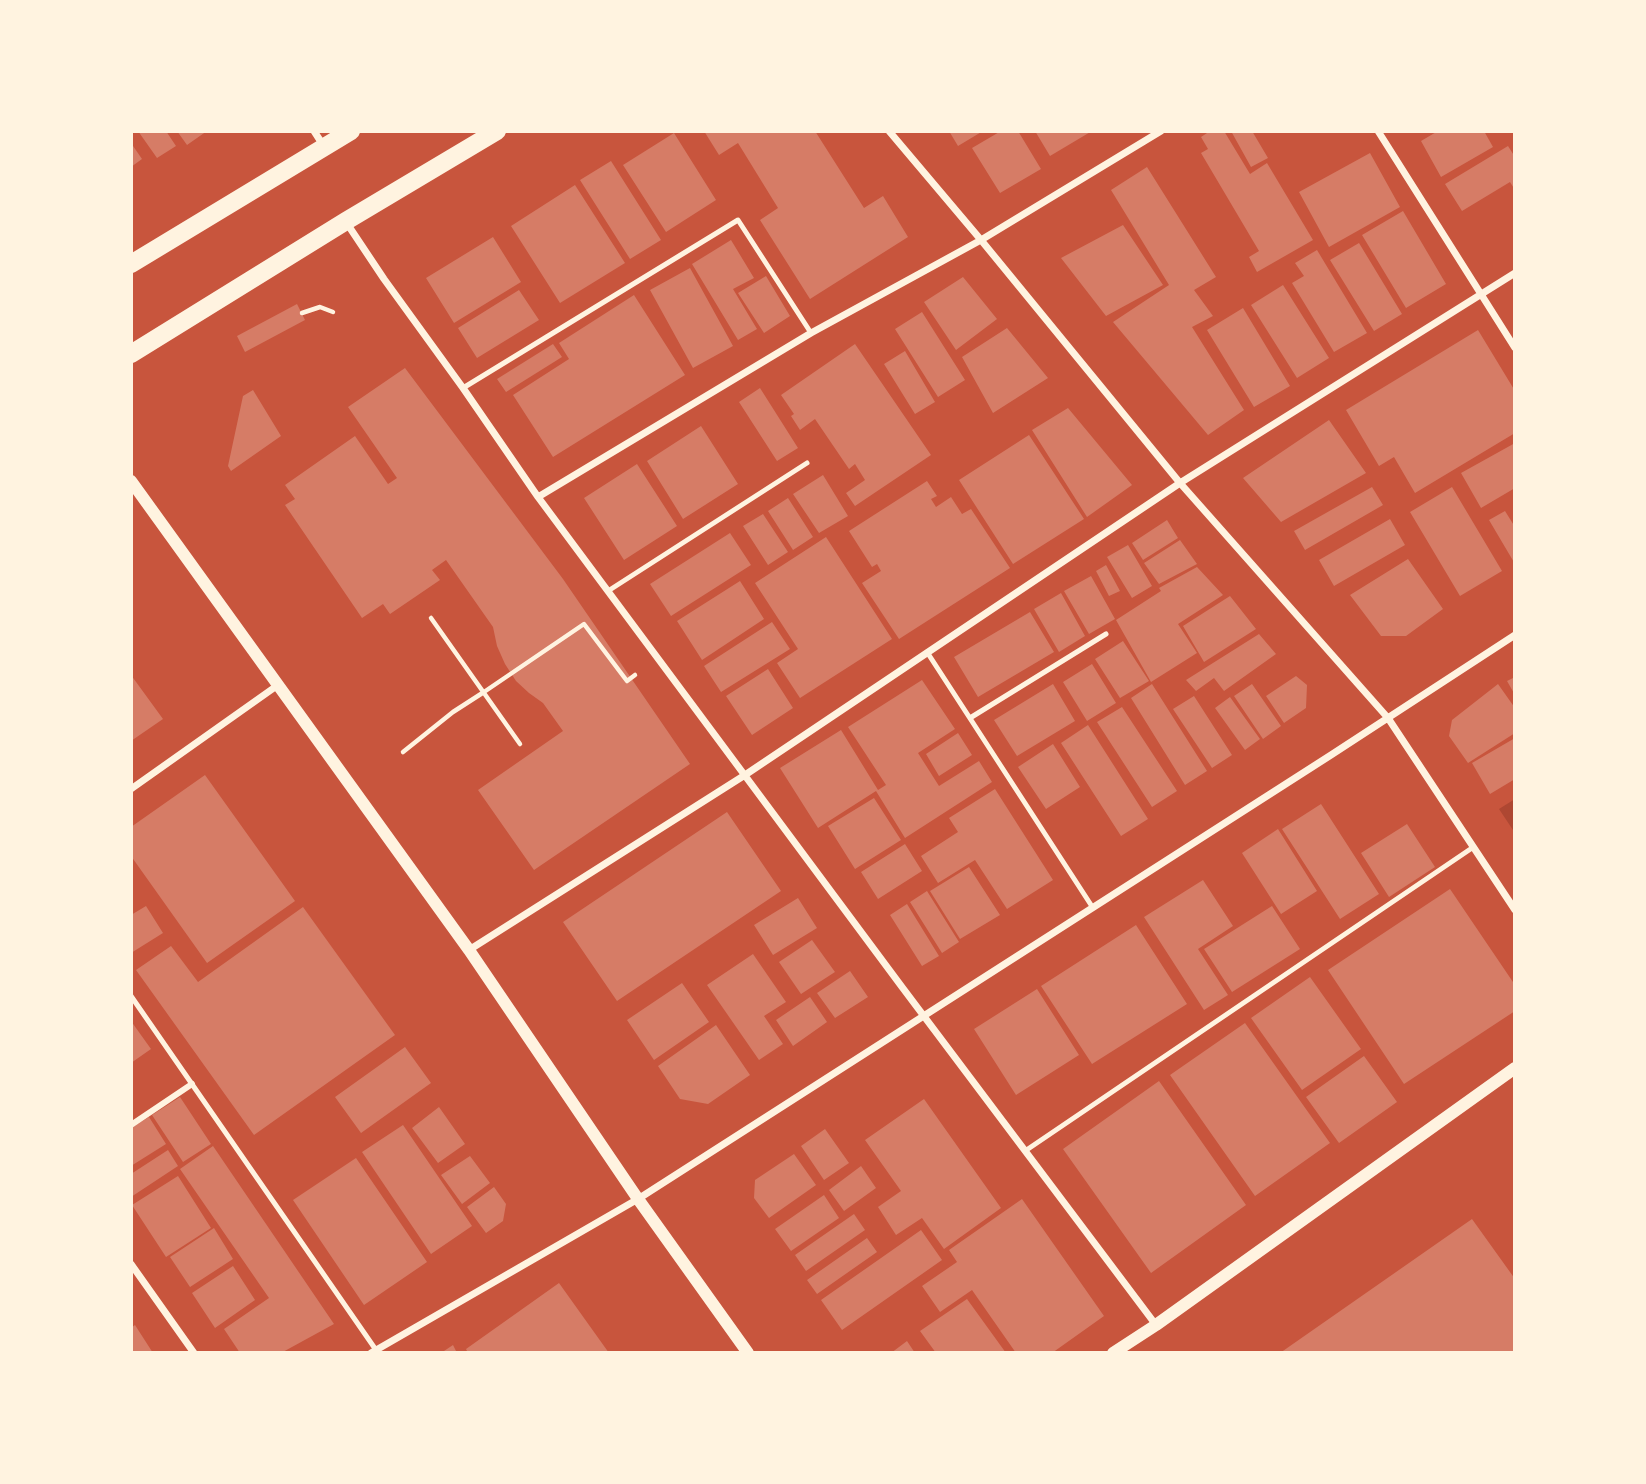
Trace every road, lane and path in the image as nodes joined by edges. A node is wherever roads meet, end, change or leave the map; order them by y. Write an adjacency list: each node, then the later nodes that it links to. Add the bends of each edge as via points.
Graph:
1 (314, 131): 7 (street)
2 (351, 131): 7 (main road)
3 (497, 131): 8 (main road)
4 (889, 131): 9 (street)
5 (1161, 131): 9 (street)
6 (1378, 131): 12 (street)
7 (324, 147): 10 (main road)
8 (346, 221): 17 (main road); 18 (street)
9 (981, 240): 15 (street); 21 (street)
10 (131, 264)
11 (1515, 273): 12 (street)
12 (1481, 294): 16 (street); 21 (street)
13 (333, 312): 14 (path, via 320,307)
14 (302, 313)
15 (811, 333): 18 (lane, via 738,220); 22 (street)
16 (1515, 348)
17 (131, 354)
18 (463, 388): 22 (street)
19 (807, 463): 23 (lane)
20 (131, 481): 29 (street)
21 (1180, 483): 27 (street); 32 (street)
22 (538, 497): 23 (street)
23 (608, 591): 28 (street)
24 (431, 618): 30 (path)
25 (1106, 634): 31 (lane)
26 (1515, 635): 32 (street)
27 (928, 652): 31 (lane); 35 (street)
28 (659, 659): 30 (path, via 626,681 584,624); 35 (street)
29 (278, 685): 36 (street); 40 (street)
30 (484, 692): 33 (path); 34 (path)
31 (970, 718): 38 (lane)
32 (1388, 718): 37 (street); 38 (street)
33 (520, 744)
34 (403, 752)
35 (745, 775): 40 (street); 42 (street)
36 (131, 789)
37 (1472, 848): 39 (street); 46 (lane)
38 (1093, 908): 42 (street)
39 (1515, 910)
40 (469, 950): 47 (street)
41 (131, 996): 44 (lane)
42 (924, 1016): 46 (street); 47 (street)
43 (1515, 1068): 49 (street)
44 (192, 1084): 45 (street); 50 (lane)
45 (131, 1125)
46 (1025, 1151): 49 (street)
47 (638, 1199): 50 (street); 52 (street)
48 (131, 1264): 51 (street)
49 (1156, 1325): 53 (street)
50 (373, 1351)
51 (194, 1353)
52 (748, 1353)
53 (1113, 1353)

